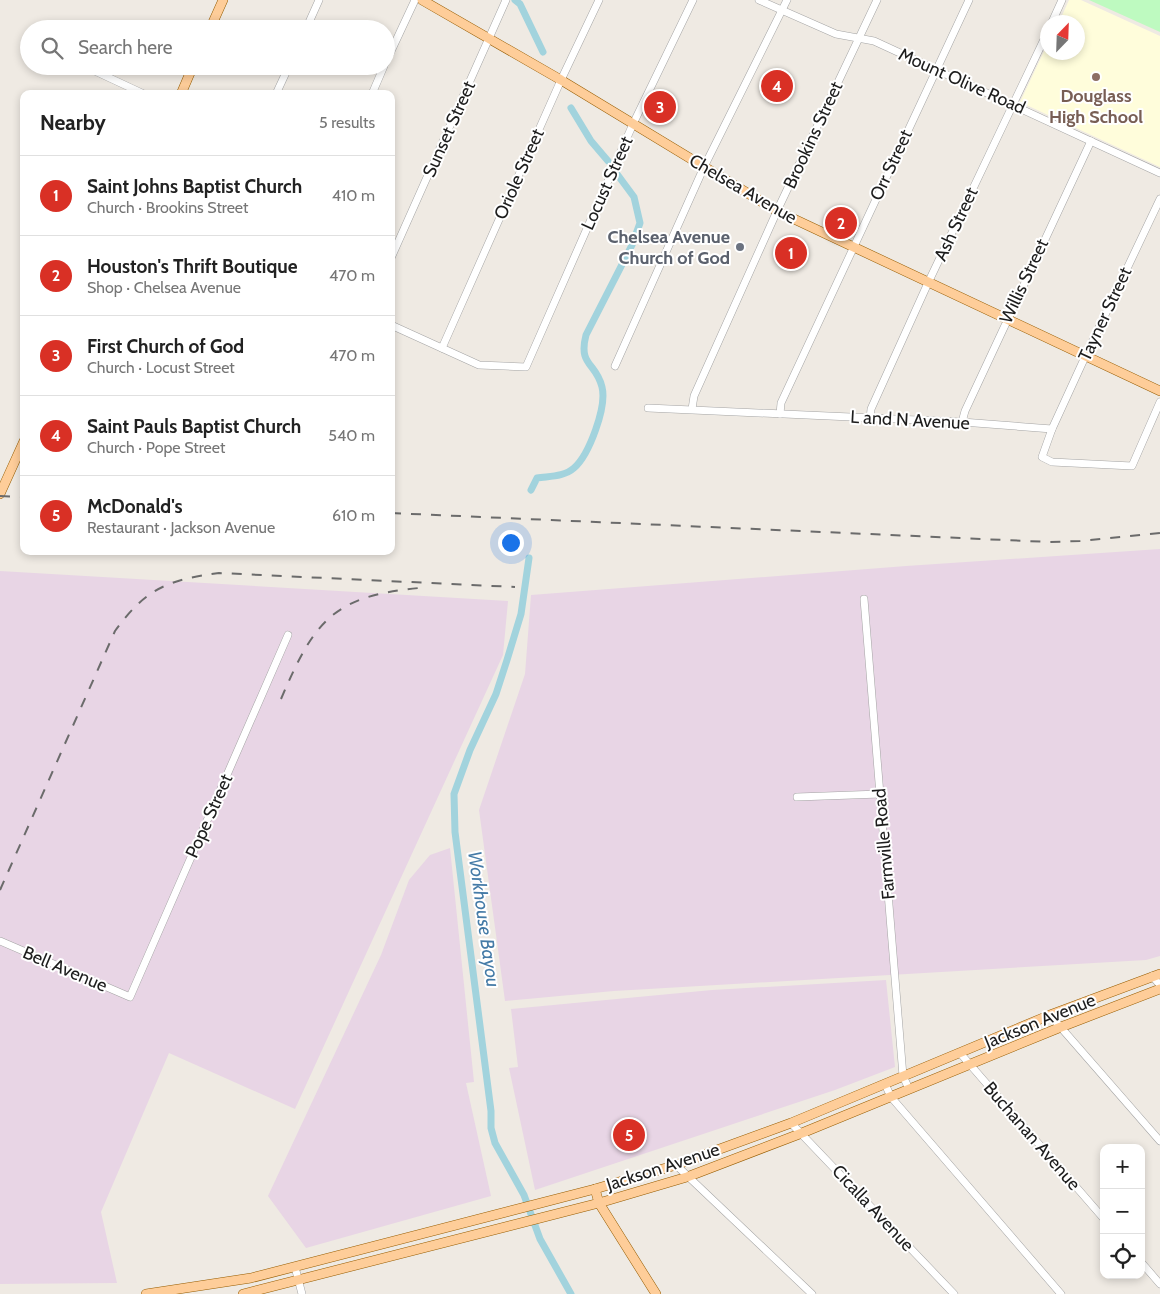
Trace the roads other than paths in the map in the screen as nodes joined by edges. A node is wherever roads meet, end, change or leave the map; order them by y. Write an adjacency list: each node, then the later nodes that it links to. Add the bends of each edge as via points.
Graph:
1 (223, 0): 15 (main road)
2 (319, 0): 16 (street)
3 (415, 0): 19 (street)
4 (422, 0): 17 (main road, Chelsea Avenue)
5 (506, 0): 17 (street, Sunset Street)
6 (599, 0): 26 (street, Oriole Street)
7 (693, 0): 32 (street, Locust Street)
8 (759, 0): 13 (street, Mount Olive Road)
9 (787, 0): 13 (street)
10 (877, 0): 18 (street, Brookins Street)
11 (969, 0): 21 (street, Orr Street)
12 (1062, 0): 14 (street)
13 (782, 10): 18 (street, Mount Olive Road, via 836,34); 34 (street)
14 (1055, 15)
15 (214, 20)
16 (310, 20)
17 (489, 38): 26 (main road, Chelsea Avenue); 39 (street, Sunset Street)
18 (859, 38): 21 (street, Mount Olive Road, via 874,41); 37 (street, Brookins Street)
19 (395, 43)
20 (1040, 48): 31 (street, Ash Street)
21 (936, 70): 31 (street, Mount Olive Road); 38 (street, Orr Street)
22 (103, 75): 27 (street)
23 (189, 75): 28 (main road)
24 (285, 75): 29 (street)
25 (380, 75): 30 (street)
26 (561, 80): 32 (main road, Chelsea Avenue); 43 (street, Oriole Street)
27 (135, 90)
28 (182, 90)
29 (278, 90)
30 (374, 90)
31 (1013, 104): 33 (street, Mount Olive Road); 40 (street, Ash Street)
32 (633, 124): 34 (main road, Chelsea Avenue); 43 (street, Locust Street, via 526,367 479,365)
33 (1091, 141): 35 (street, Mount Olive Road); 41 (street, Willis Street)
34 (704, 167): 37 (main road, Chelsea Avenue); 45 (street)
35 (1160, 174)
36 (1160, 199): 44 (street, Tayner Street)
37 (777, 211): 38 (main road, Chelsea Avenue); 49 (street, Brookins Street, via 694,396)
38 (852, 248): 40 (main road, Chelsea Avenue); 50 (street, Orr Street, via 782,403)
39 (395, 249)
40 (928, 283): 41 (main road, Chelsea Avenue); 51 (street, Ash Street, via 871,409)
41 (1006, 320): 44 (main road, Chelsea Avenue); 52 (street, Willis Street)
42 (395, 327): 43 (street)
43 (442, 348)
44 (1085, 357): 46 (main road, Chelsea Avenue); 53 (street, Tayner Street)
45 (615, 366)
46 (1160, 391)
47 (1160, 402): 53 (street, via 1132,466 1052,462 1042,457)
48 (648, 408): 49 (street, L and N Avenue)
49 (692, 409): 50 (street, L and N Avenue)
50 (780, 414): 51 (street, L and N Avenue)
51 (870, 419): 52 (street, L and N Avenue)
52 (962, 422): 53 (street, L and N Avenue)
53 (1052, 429)
54 (20, 450): 55 (main road)
55 (0, 494)
56 (864, 599): 58 (street, Farmville Road)
57 (288, 635): 64 (street, Pope Street)
58 (880, 794): 59 (street); 69 (street, Farmville Road)
59 (797, 797)
60 (0, 941): 64 (street, Bell Avenue)
61 (1156, 975): 62 (street); 65 (main road, Jackson Avenue)
62 (1160, 985)
63 (1160, 989): 66 (main road, Jackson Avenue)
64 (130, 997)
65 (1050, 1015): 66 (street); 67 (main road, Jackson Avenue)
66 (1061, 1026): 68 (main road, Jackson Avenue); 75 (street)
67 (960, 1053): 68 (street, Buchanan Avenue); 69 (main road, Jackson Avenue)
68 (970, 1064): 71 (main road, Jackson Avenue); 80 (street, Buchanan Avenue)
69 (904, 1076): 70 (main road, Jackson Avenue); 71 (street, Farmville Road)
70 (885, 1084): 72 (street); 73 (main road, Jackson Avenue)
71 (909, 1089): 72 (main road, Jackson Avenue)
72 (890, 1097): 74 (main road, Jackson Avenue); 91 (street)
73 (791, 1123): 74 (street, Cicalla Avenue); 76 (main road, Jackson Avenue)
74 (802, 1133): 77 (main road, Jackson Avenue); 90 (street, Cicalla Avenue)
75 (1160, 1141)
76 (676, 1166): 77 (street); 78 (main road, Jackson Avenue)
77 (687, 1177): 79 (main road, Jackson Avenue); 89 (street)
78 (595, 1189): 79 (main road); 81 (main road, Jackson Avenue)
79 (599, 1203): 83 (main road, Jackson Avenue); 88 (main road)
80 (1100, 1214)
81 (295, 1267): 83 (street); 85 (main road, Jackson Avenue, via 251,1278)
82 (1145, 1267): 84 (street)
83 (298, 1281): 86 (main road, Jackson Avenue); 87 (street)
84 (1160, 1284)
85 (146, 1294)
86 (243, 1294)
87 (302, 1294)
88 (656, 1294)
89 (812, 1294)
90 (954, 1294)
91 (1061, 1294)

